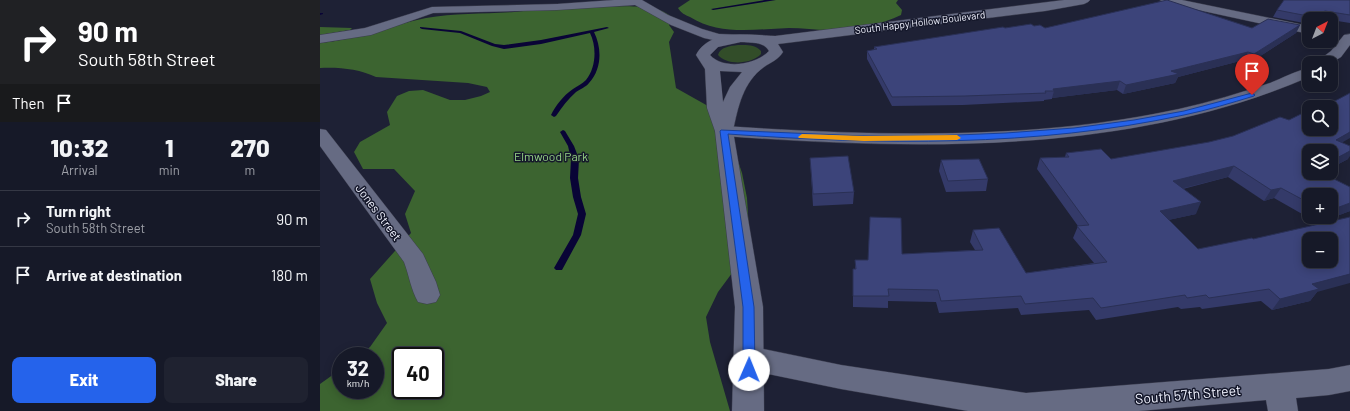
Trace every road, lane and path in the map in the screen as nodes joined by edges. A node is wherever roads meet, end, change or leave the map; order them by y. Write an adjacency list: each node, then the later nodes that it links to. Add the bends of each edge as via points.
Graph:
1 (1084, 0): 5 (street, South Happy Hollow Boulevard)
2 (1166, 0): 6 (street)
3 (635, 1): 4 (street); 9 (street, via 557,7 432,10 367,32)
4 (675, 22): 8 (street, via 717,37); 13 (street, via 703,46)
5 (869, 28): 10 (street, South Happy Hollow Boulevard, via 775,40); 11 (street, via 814,40)
6 (1302, 29)
7 (1345, 37): 12 (street)
8 (741, 38): 10 (street, South Happy Hollow Boulevard); 13 (street, South Happy Hollow Boulevard, via 718,42)
9 (320, 39)
10 (756, 39): 11 (street, via 772,44)
11 (776, 52): 14 (street, via 774,57)
12 (1333, 56)
13 (707, 57): 14 (street, via 732,68); 16 (street, via 715,73 715,104)
14 (758, 65): 16 (street, via 738,85)
15 (1302, 75): 16 (street, via 1229,102 1185,113 1074,130 933,139 799,137)
16 (724, 131): 19 (street, via 749,307)
17 (320, 134): 18 (street, Jones Street, via 415,260)
18 (427, 295)
19 (749, 358): 22 (street, South 57th Street, via 841,377); 23 (street)
20 (1350, 378): 21 (street, South 57th Street, via 1329,382)
21 (1281, 399): 22 (street, South 57th Street)
22 (1032, 409)
23 (748, 411)

